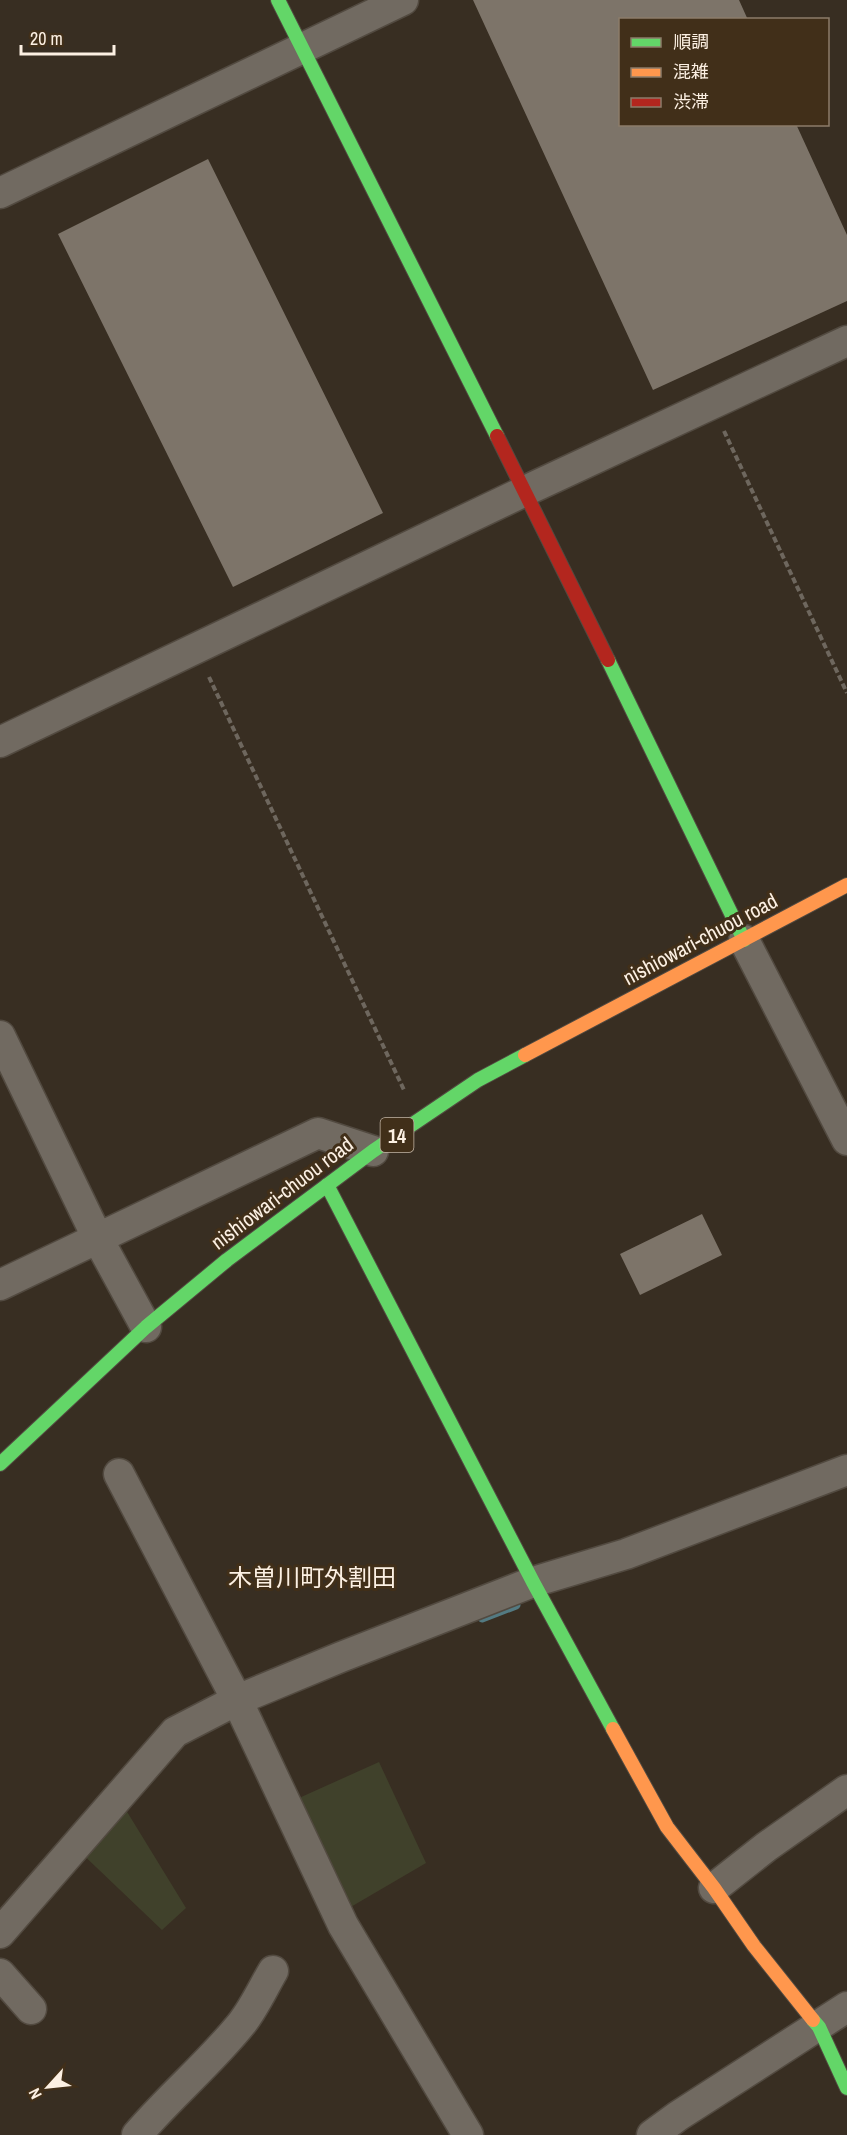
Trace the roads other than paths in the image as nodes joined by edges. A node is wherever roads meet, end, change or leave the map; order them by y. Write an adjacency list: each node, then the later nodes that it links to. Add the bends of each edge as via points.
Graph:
1 (278, 0): 3 (street)
2 (403, 0): 3 (street)
3 (302, 48): 4 (street); 6 (street)
4 (0, 193)
5 (847, 341): 6 (street)
6 (525, 490): 7 (street); 9 (street)
7 (0, 742)
8 (847, 885): 9 (street, nishiowari-chuou road / 14)
9 (744, 940): 11 (street); 12 (street, nishiowari-chuou road / 14, via 478,1080)
10 (0, 1036): 14 (street)
11 (847, 1140)
12 (373, 1151): 13 (street, nishiowari-chuou road / 14); 14 (street, via 318,1133)
13 (327, 1185): 16 (street, nishiowari-chuou road / 14, via 227,1260); 20 (street)
14 (98, 1239): 15 (street); 16 (street)
15 (0, 1285)
16 (146, 1328): 17 (street, nishiowari-chuou road / 14)
17 (0, 1464)
18 (847, 1470): 20 (street, via 626,1554)
19 (119, 1474): 21 (street)
20 (533, 1582): 21 (street); 23 (street, via 667,1827)
21 (237, 1700): 24 (street, via 175,1732); 32 (street, via 343,1924)
22 (847, 1790): 23 (street)
23 (714, 1888): 29 (street, via 754,1946)
24 (0, 1933)
25 (273, 1971): 31 (street, via 244,2021)
26 (0, 1974): 28 (street)
27 (847, 2007): 29 (street)
28 (31, 2009)
29 (819, 2027): 30 (street); 33 (street)
30 (847, 2088)
31 (137, 2135)
32 (468, 2135)
33 (652, 2135)

